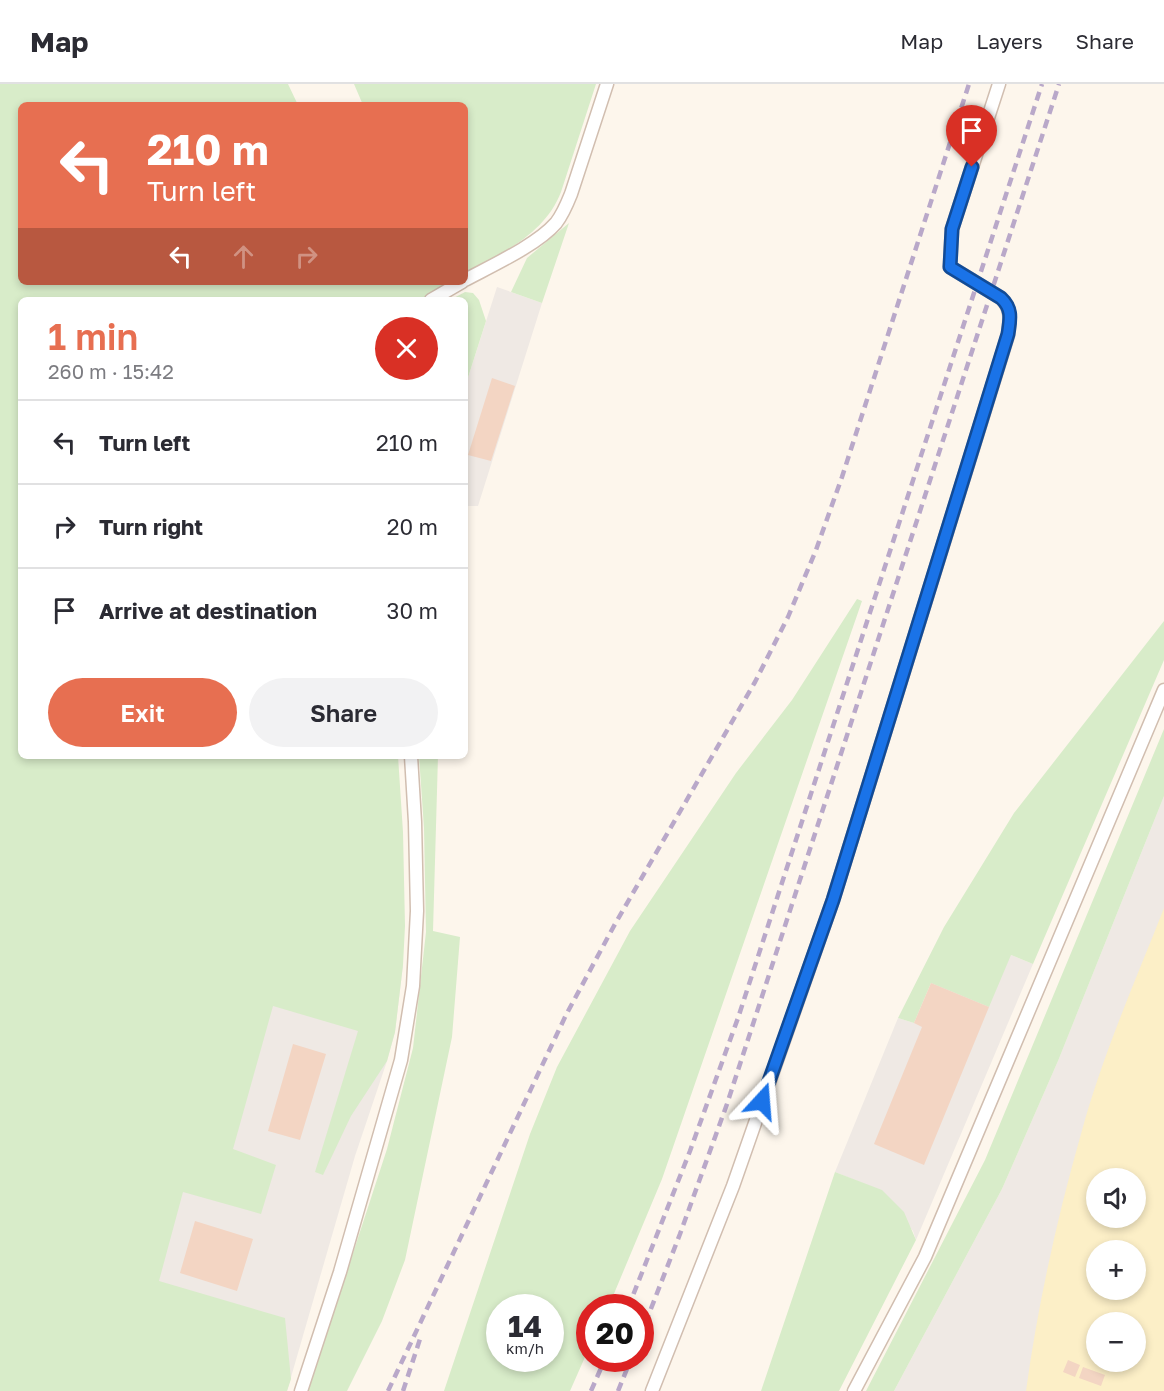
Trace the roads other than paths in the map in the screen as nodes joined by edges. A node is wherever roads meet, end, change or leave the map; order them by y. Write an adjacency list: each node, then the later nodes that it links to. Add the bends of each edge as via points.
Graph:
1 (607, 84): 3 (lane, via 571,194 555,224)
2 (999, 84): 9 (lane, via 952,229 950,267 1008,305 1008,334 833,900 733,1185)
3 (468, 279)
4 (457, 285): 5 (lane)
5 (436, 297)
6 (1164, 690): 10 (lane, via 925,1257)
7 (411, 759): 8 (lane, via 417,911 413,986 401,1060)
8 (301, 1391)
9 (652, 1391)
10 (854, 1391)

